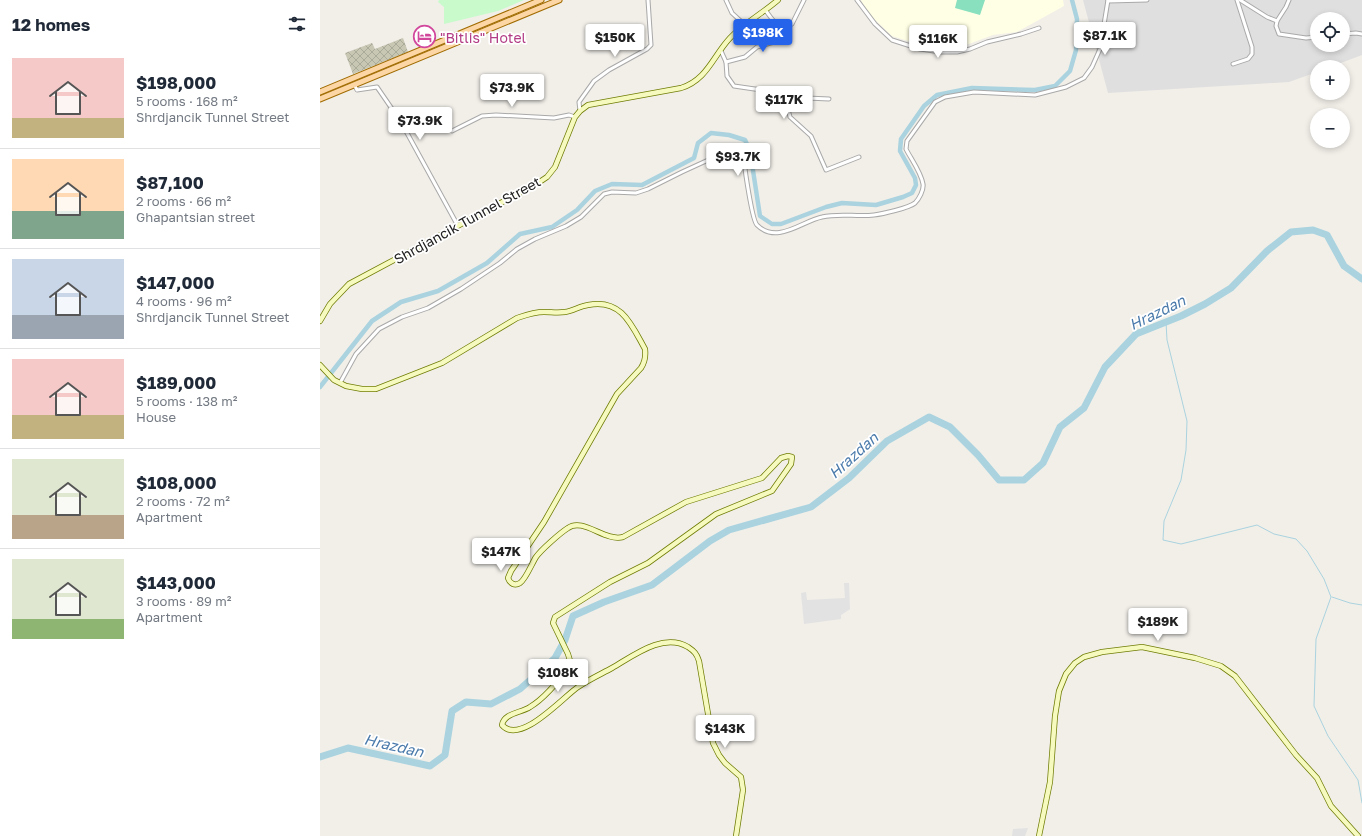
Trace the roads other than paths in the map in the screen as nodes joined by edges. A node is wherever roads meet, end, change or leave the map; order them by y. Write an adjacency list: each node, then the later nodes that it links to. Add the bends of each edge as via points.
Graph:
1 (541, 0): 27 (main road)
2 (559, 0): 26 (main road)
3 (648, 0): 31 (street, via 651,45 594,81 579,102)
4 (726, 0): 15 (street, via 732,13)
5 (778, 0): 13 (street)
6 (804, 0): 16 (street, via 792,24)
7 (857, 0): 17 (street, via 875,24 892,40 920,49 957,52)
8 (1108, 0): 9 (street); 38 (street, via 1100,49 1084,78 1066,87 1035,95 974,92 945,97 935,102 907,141 906,149 923,185 920,198 914,204 874,215 823,217 782,233 762,230 756,224 744,160 734,156 717,156 648,189 636,193 604,194 581,217 517,249 461,289 428,308 379,329 356,354)
9 (1147, 0)
10 (1236, 0): 25 (street, via 1252,54 1248,59)
11 (1240, 0): 14 (street)
12 (1289, 0): 14 (street)
13 (766, 11): 15 (street); 16 (street, via 778,26)
14 (1277, 21): 22 (street, via 1279,34)
15 (745, 26): 23 (street, via 731,37)
16 (785, 27): 24 (street, via 782,35 774,42)
17 (1039, 28)
18 (1362, 31): 20 (street)
19 (1350, 33): 20 (street)
20 (1356, 33): 21 (street)
21 (1362, 34)
22 (1310, 38)
23 (721, 51): 24 (street); 31 (street, via 701,77 688,86 588,105)
24 (726, 62): 28 (street, via 727,76 734,86 775,92)
25 (1233, 64)
26 (355, 86): 29 (main road); 35 (street, via 357,90 377,86 401,122)
27 (320, 92)
28 (785, 97): 30 (street); 34 (street, via 790,117 811,136 826,170)
29 (320, 99)
30 (828, 99)
31 (580, 110): 32 (street, Shrdjancik Tunnel Street)
32 (575, 117): 33 (street, via 482,116); 35 (street, Shrdjancik Tunnel Street, via 554,168 547,177)
33 (452, 131)
34 (859, 157)
35 (458, 226): 36 (street, Shrdjancik Tunnel Street, via 348,284 330,304)
36 (320, 321)
37 (320, 366): 38 (street)
38 (340, 383): 39 (street, via 353,388 376,389 442,363 517,318 533,313 561,312 589,304 601,304 615,308 626,316 645,349 644,364 617,394 544,522 511,571 509,582 515,584 522,581 537,556 568,528 583,526 611,537 623,538 686,502 762,478 781,458 792,457 791,464 772,491 716,514 648,563 610,582 555,616 552,623 571,664 559,680 530,707 505,718 502,725 511,731 532,724 577,687 647,648 671,642 685,645 697,654 715,749 725,763 741,777 743,790)
39 (736, 836)
40 (1039, 836): 41 (street, via 1050,782 1059,691 1066,674 1084,656 1142,647 1221,666 1235,676 1317,778 1331,806)
41 (1358, 836)

